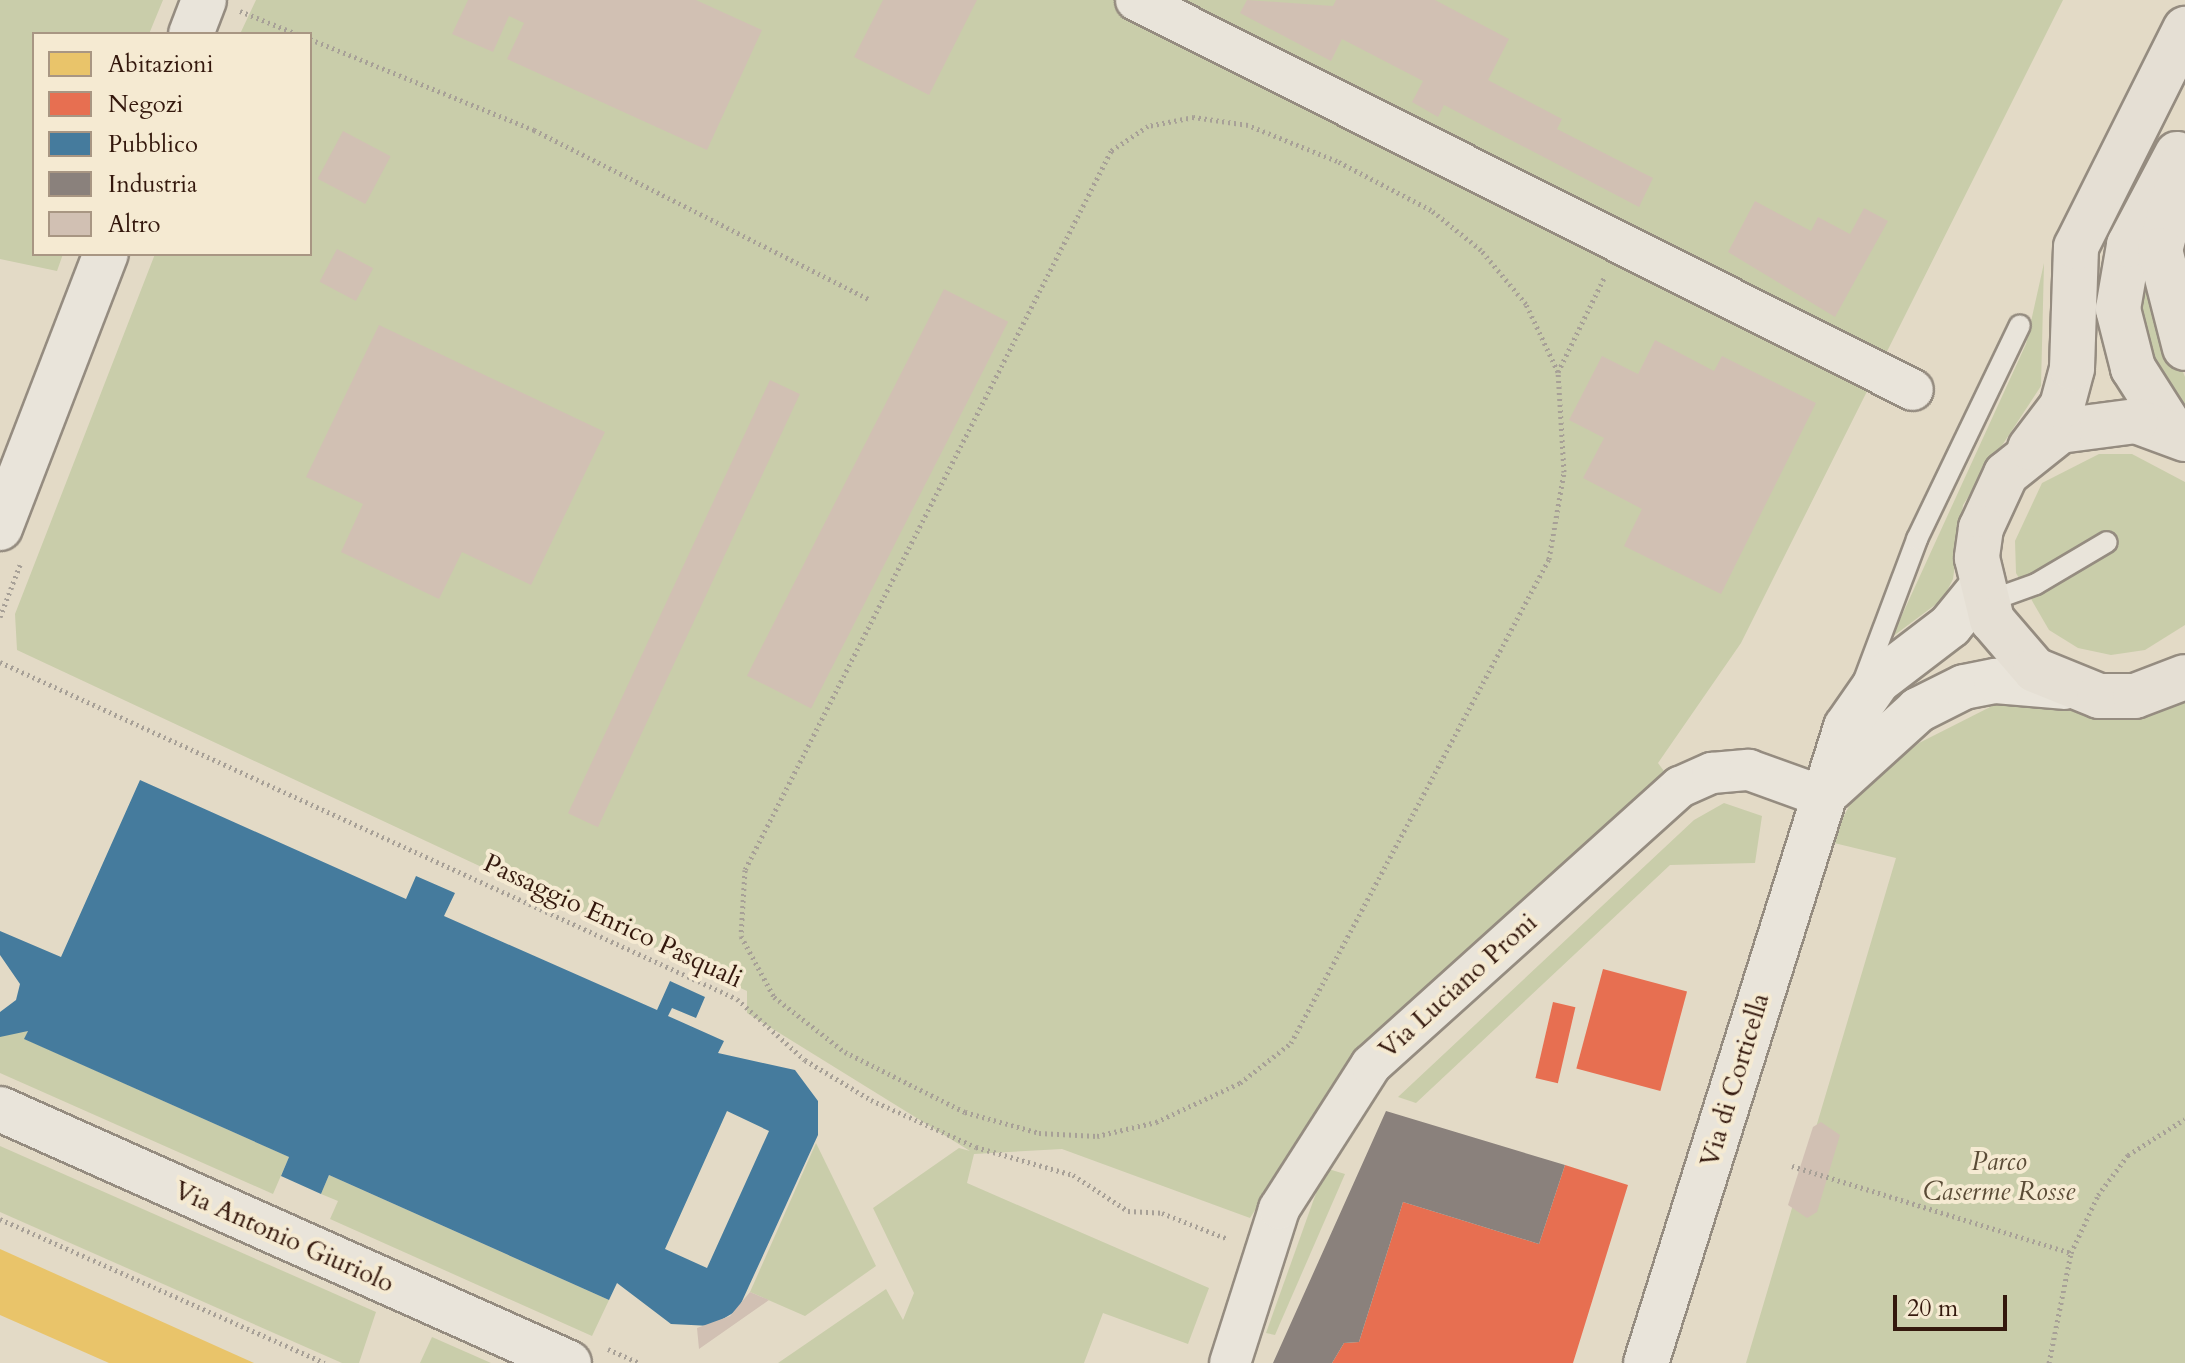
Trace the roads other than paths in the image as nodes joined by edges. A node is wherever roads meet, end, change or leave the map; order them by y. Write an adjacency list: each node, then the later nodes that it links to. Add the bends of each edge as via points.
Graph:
1 (1136, 0): 10 (street)
2 (220, 4): 4 (main road)
3 (2185, 29): 12 (main road, via 2076,247 2072,368 2062,406)
4 (193, 32)
5 (2185, 140): 11 (main road, via 2129,245 2118,309 2133,368)
6 (2185, 157): 9 (main road, via 2160,250)
7 (105, 256): 13 (main road)
8 (2020, 325): 18 (lane, via 1917,539)
9 (2185, 348)
10 (1913, 390)
11 (2179, 435): 12 (main road, via 2097,420)
12 (2027, 452): 15 (main road, via 1998,487 1981,528)
13 (0, 528)
14 (2107, 542): 15 (lane, via 2036,584)
15 (1983, 595): 17 (main road, via 2010,648); 18 (main road, Via di Corticella, via 1878,681)
16 (2185, 677): 17 (main road, via 2135,696)
17 (2064, 687): 19 (main road, Via di Corticella, via 1996,681 1964,687 1883,737)
18 (1846, 727): 19 (main road, Via di Corticella)
19 (1824, 797): 22 (street, Via Luciano Proni, via 1749,770 1712,773 1680,787 1371,1065 1279,1209); 23 (main road, Via di Corticella)
20 (0, 1109): 21 (main road, Via Antonio Giuriolo)
21 (569, 1363)
22 (1230, 1363)
23 (1646, 1363)

